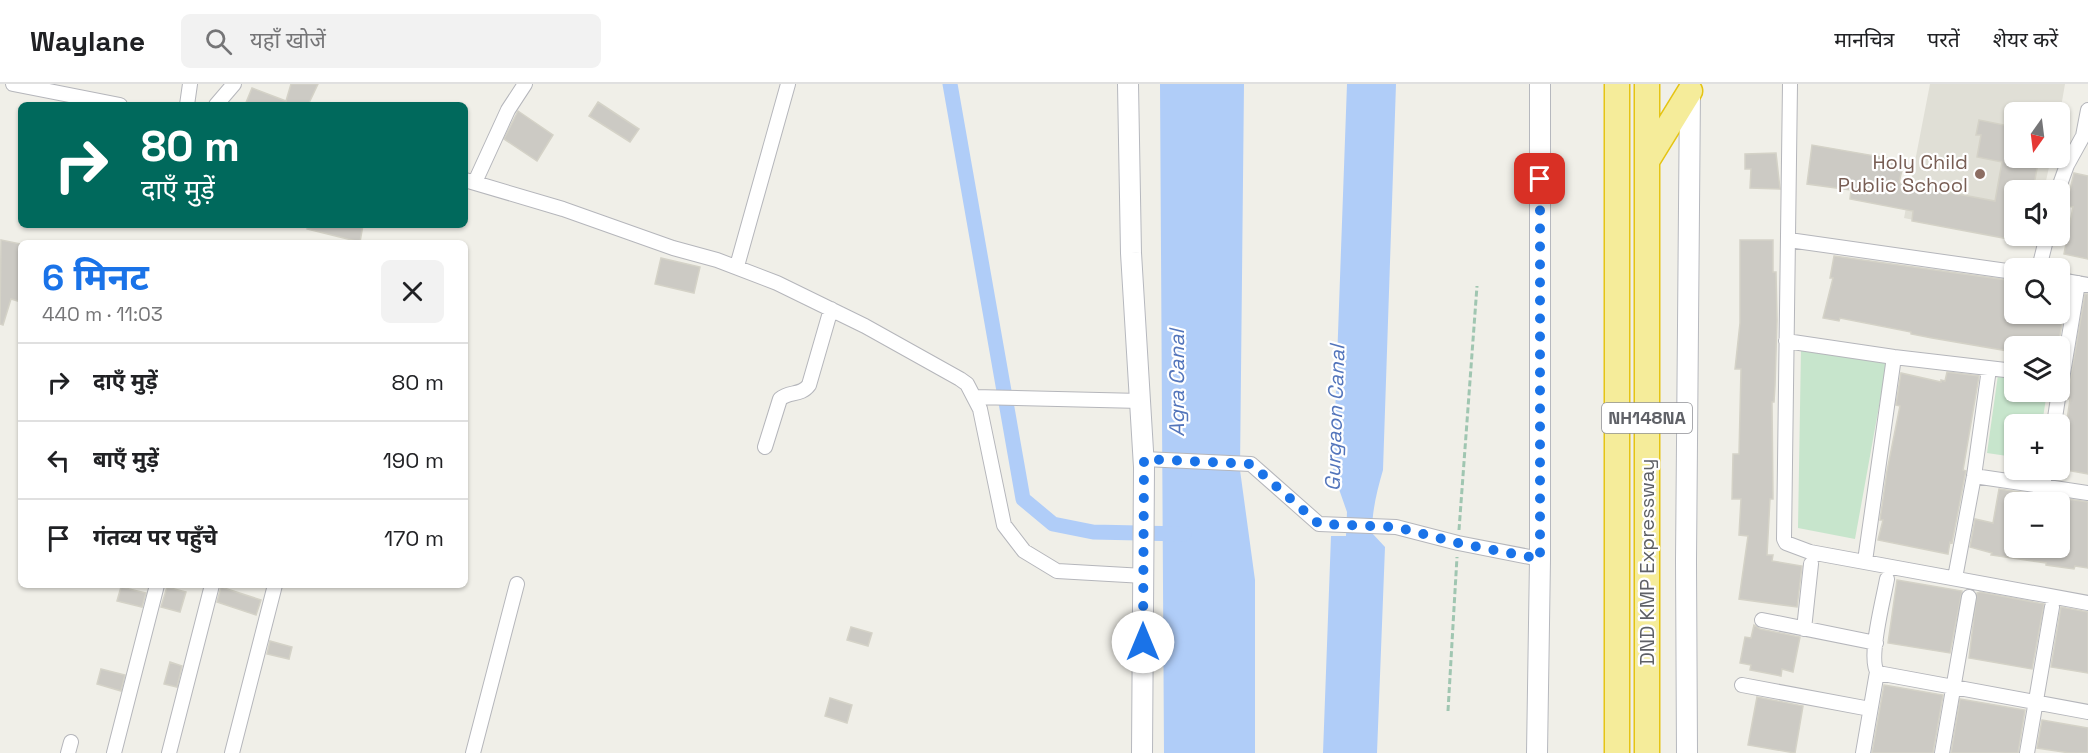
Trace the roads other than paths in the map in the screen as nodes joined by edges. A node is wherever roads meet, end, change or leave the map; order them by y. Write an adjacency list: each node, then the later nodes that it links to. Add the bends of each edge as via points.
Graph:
1 (13, 84): 12 (street)
2 (189, 84): 13 (street)
3 (234, 84): 14 (street)
4 (525, 84): 19 (street)
5 (788, 84): 21 (street)
6 (1128, 84): 31 (street, via 1131,253)
7 (1540, 84): 38 (street)
8 (1617, 84): 66 (highway, DND KMP Expressway / NH148NA)
9 (1647, 84): 17 (highway, DND KMP Expressway / NH148NA)
10 (1790, 84): 20 (street)
11 (1690, 88): 17 (highway); 68 (street)
12 (105, 102)
13 (186, 102)
14 (219, 102)
15 (2088, 110): 16 (street)
16 (2086, 136): 18 (street)
17 (1647, 160): 67 (highway, DND KMP Expressway / NH148NA)
18 (2061, 180)
19 (470, 181): 21 (street)
20 (1789, 240): 22 (street); 26 (street)
21 (737, 266): 24 (street)
22 (2004, 271)
23 (2083, 284): 25 (street)
24 (831, 309): 30 (street, via 960,379); 32 (street, via 809,386 802,393 780,399)
25 (2070, 338)
26 (1786, 341): 27 (street); 39 (street, via 1784,539 1796,549)
27 (1894, 357): 28 (street); 39 (street)
28 (1989, 369): 29 (street); 34 (street)
29 (2004, 370)
30 (974, 397): 31 (street); 41 (street, via 980,409 1004,525 1024,551 1058,570)
31 (1140, 401): 33 (street)
32 (765, 447)
33 (1144, 459): 38 (street, via 1251,464 1319,524 1396,527); 41 (street)
34 (1974, 476): 36 (street); 42 (street)
35 (2044, 480): 36 (street)
36 (2043, 486): 37 (street)
37 (2088, 493)
38 (1540, 559): 65 (street)
39 (1865, 561): 42 (street)
40 (1810, 564): 52 (street)
41 (1144, 576): 64 (street)
42 (1955, 578): 49 (street)
43 (1887, 579): 53 (street)
44 (517, 584): 63 (street)
45 (156, 588): 60 (street)
46 (211, 588): 61 (street)
47 (274, 588): 62 (street)
48 (1969, 597): 56 (street)
49 (2088, 603)
50 (2052, 607): 57 (street)
51 (1762, 621): 52 (street)
52 (1804, 629): 53 (street)
53 (1876, 643): 54 (street)
54 (1876, 672): 56 (street); 58 (street)
55 (1742, 685): 58 (street)
56 (1953, 687): 57 (street); 70 (street)
57 (2035, 702): 59 (street); 71 (street)
58 (1870, 709): 69 (street)
59 (2088, 712)
60 (114, 753)
61 (169, 753)
62 (232, 753)
63 (473, 753)
64 (1142, 753)
65 (1537, 753)
66 (1617, 753)
67 (1647, 753)
68 (1687, 753)
69 (1863, 753)
70 (1942, 753)
71 (2027, 753)

